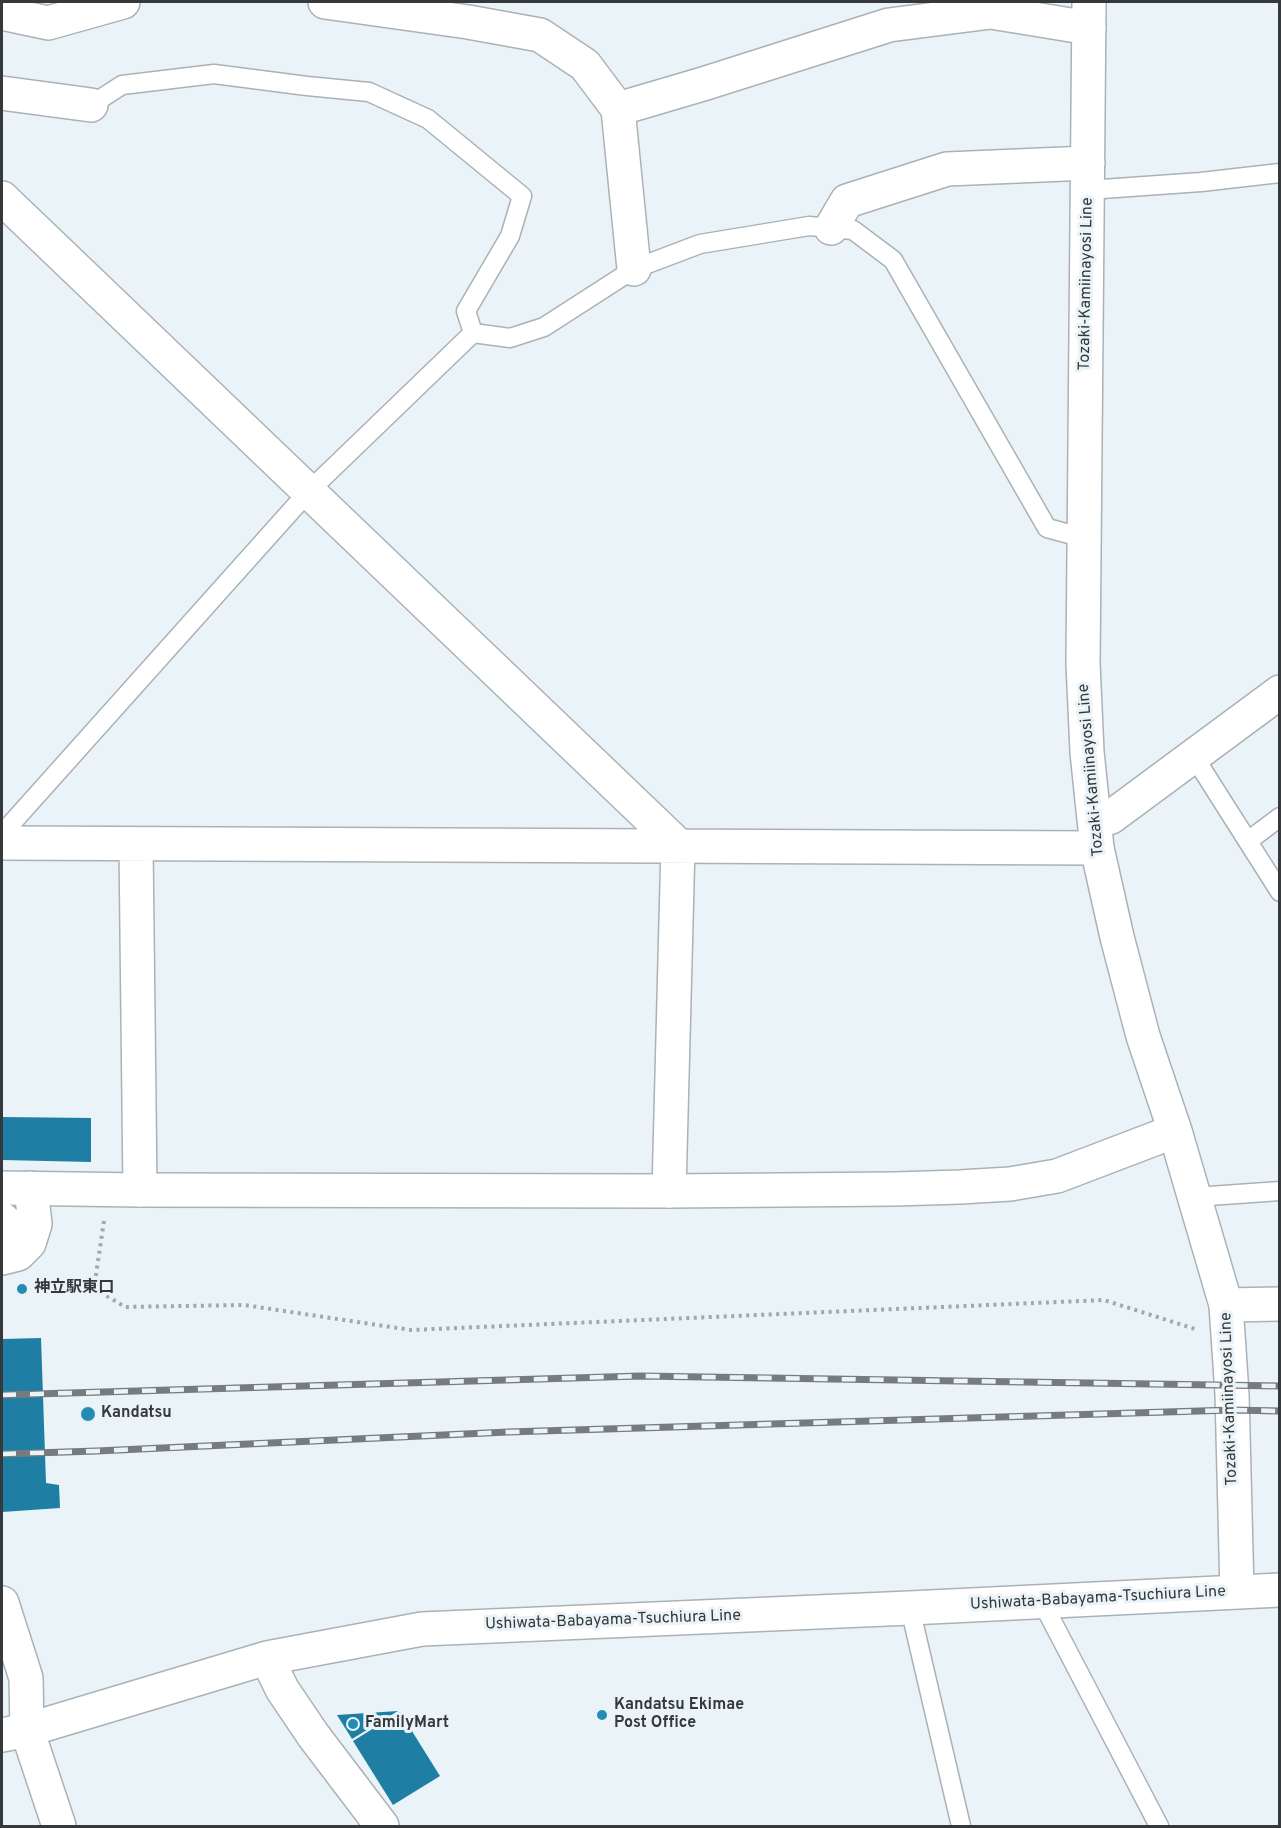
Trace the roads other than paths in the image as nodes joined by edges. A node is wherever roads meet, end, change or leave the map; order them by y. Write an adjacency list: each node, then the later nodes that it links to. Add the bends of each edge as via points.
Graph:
1 (123, 2): 3 (street, via 48,23)
2 (325, 2): 7 (street, via 540,35 585,65)
3 (2, 13)
4 (1089, 15): 7 (street, via 991,12 889,25); 9 (street, Tozaki-Kamiinayosi Line)
5 (2, 93): 6 (street)
6 (91, 105): 13 (lane, via 122,85 214,74 369,92 428,119 522,196 510,236 466,310)
7 (618, 109): 12 (street)
8 (1280, 173): 9 (lane, via 1201,182)
9 (1088, 176): 11 (street, via 946,168 847,201); 15 (street, Tozaki-Kamiinayosi Line)
10 (2, 198): 14 (street)
11 (831, 228): 12 (lane, via 809,226 700,244); 15 (lane, via 853,230 893,260 1047,528)
12 (634, 269): 13 (lane, via 544,327 510,338)
13 (473, 333): 14 (lane)
14 (308, 492): 19 (lane); 24 (street)
15 (1084, 538): 20 (street, Tozaki-Kamiinayosi Line, via 1083,663)
16 (1280, 692): 17 (street)
17 (1193, 755): 20 (street, via 1111,817); 21 (lane)
18 (1280, 818): 21 (lane)
19 (2, 834)
20 (1096, 835): 24 (street, via 796,847); 26 (street, Tozaki-Kamiinayosi Line, via 1143,1036)
21 (1248, 842): 25 (lane)
22 (2, 843): 23 (street)
23 (136, 845): 24 (street); 28 (street)
24 (678, 845): 29 (street)
25 (1280, 891)
26 (1175, 1131): 29 (street, via 1057,1176 1010,1184); 31 (street, Tozaki-Kamiinayosi Line)
27 (16, 1188): 28 (street); 33 (street, via 35,1224)
28 (124, 1190): 29 (street)
29 (669, 1191)
30 (1280, 1191): 31 (lane)
31 (1195, 1197): 35 (street, Tozaki-Kamiinayosi Line)
32 (2, 1218): 33 (street)
33 (15, 1251)
34 (1280, 1304): 35 (street)
35 (1226, 1305): 37 (street, Tozaki-Kamiinayosi Line)
36 (1280, 1590): 37 (street, Ushiwata-Babayama-Tsuchiura Line)
37 (1237, 1592): 38 (street, Ushiwata-Babayama-Tsuchiura Line)
38 (1042, 1602): 40 (street, Ushiwata-Babayama-Tsuchiura Line); 47 (lane)
39 (2, 1603): 42 (street)
40 (910, 1608): 41 (street, Ushiwata-Babayama-Tsuchiura Line, via 422,1629); 46 (lane)
41 (267, 1658): 43 (street, Ushiwata-Babayama-Tsuchiura Line); 45 (street, via 288,1699)
42 (14, 1683): 43 (street)
43 (14, 1733): 44 (street)
44 (59, 1827)
45 (382, 1827)
46 (961, 1827)
47 (1159, 1827)

